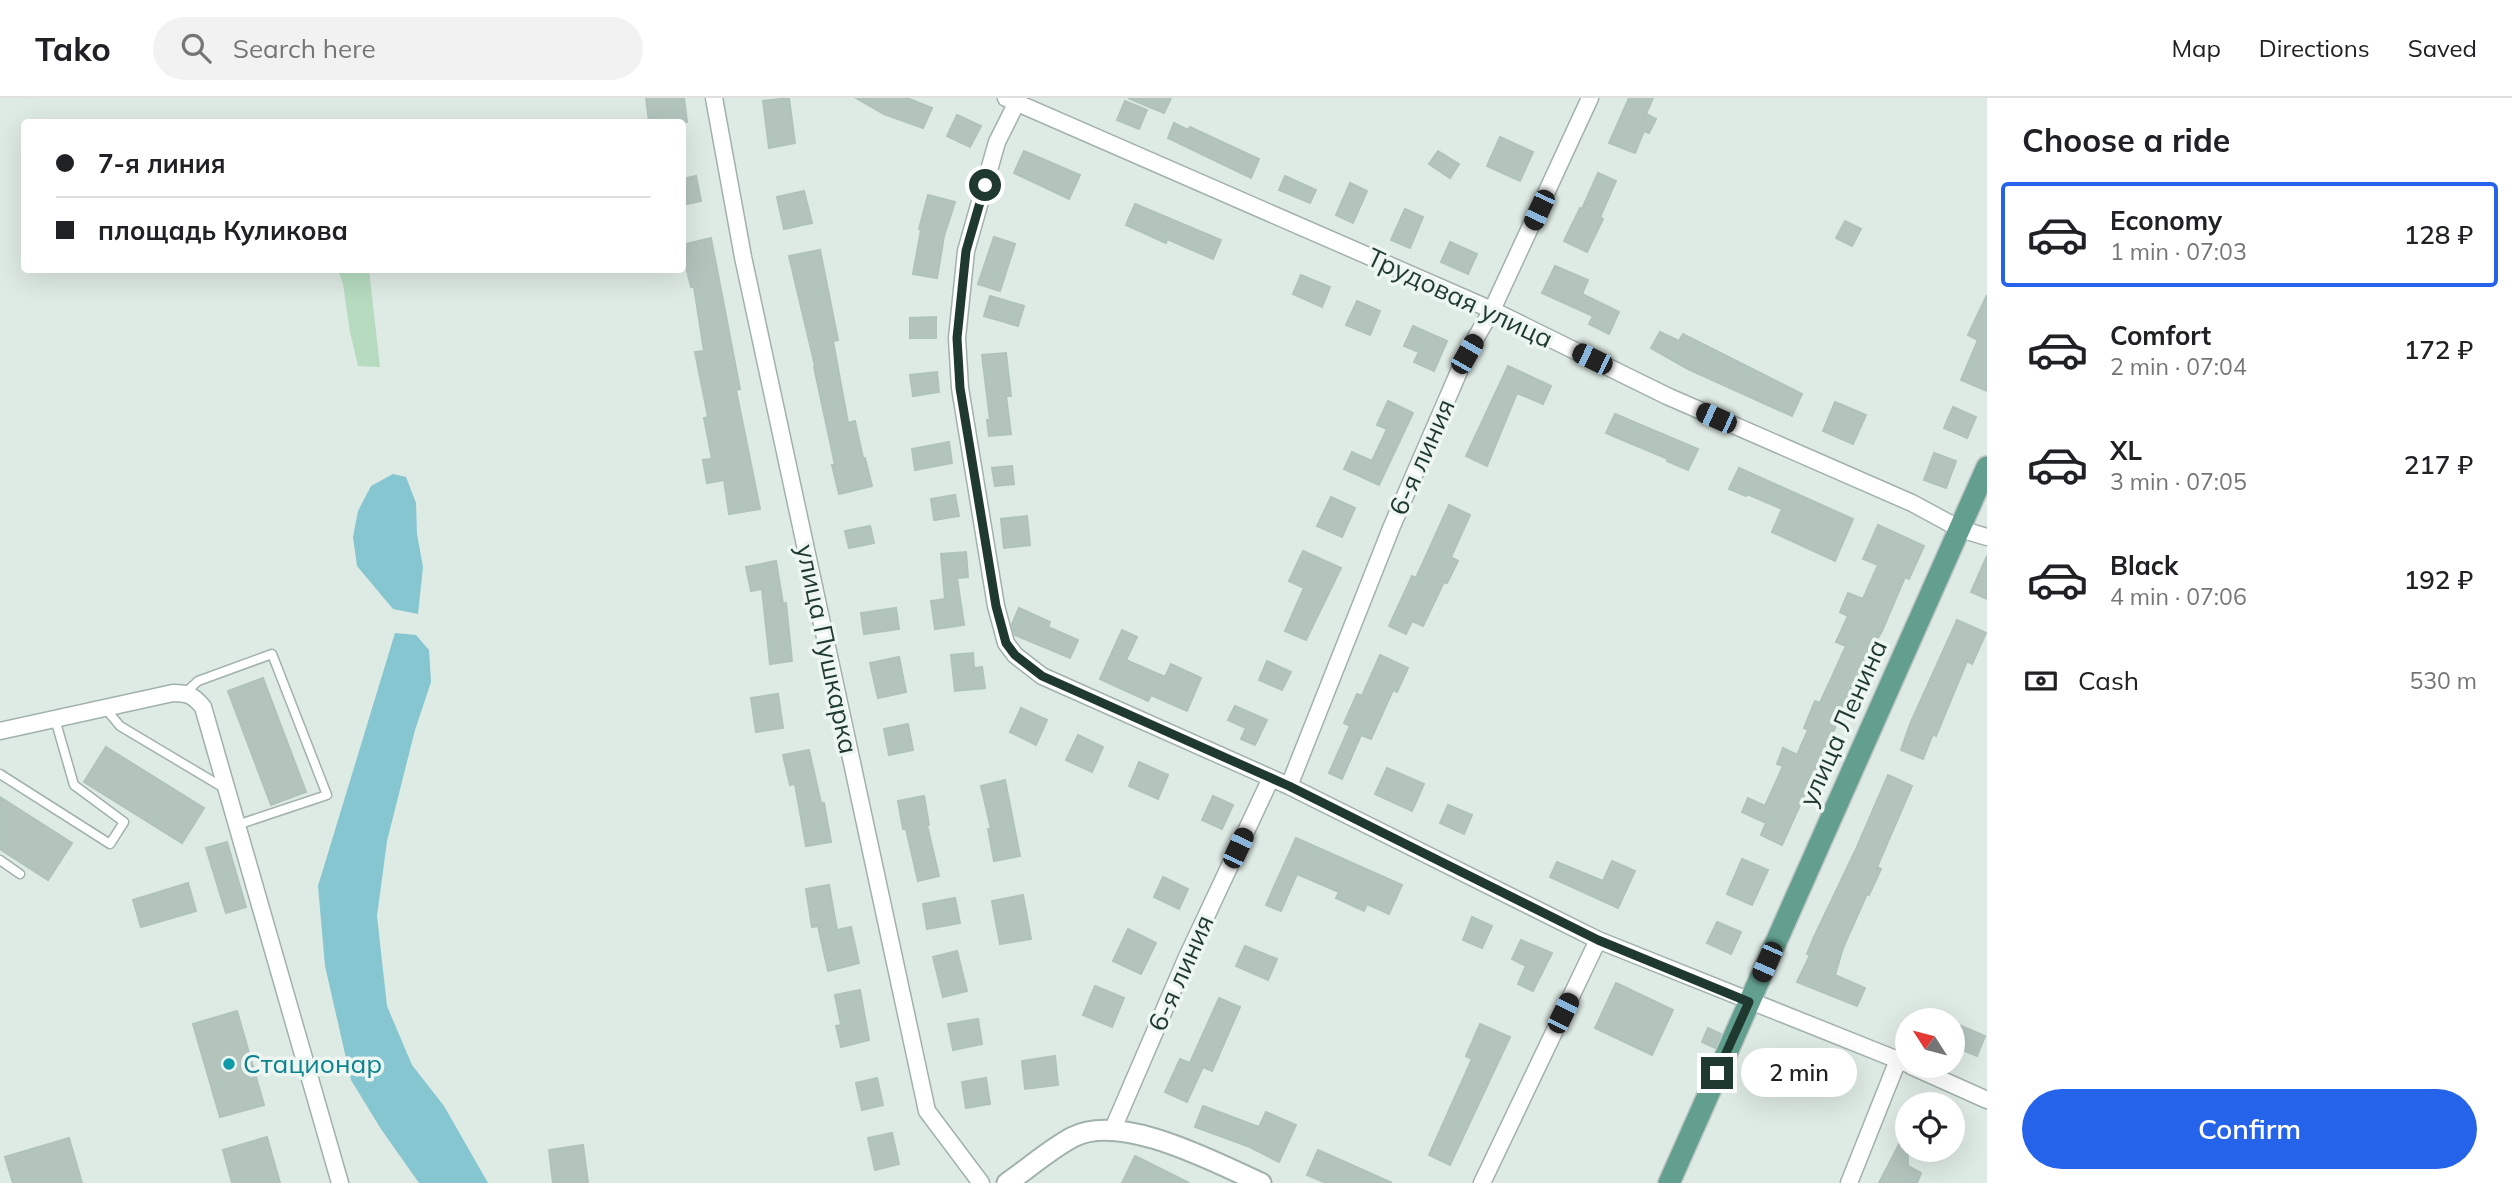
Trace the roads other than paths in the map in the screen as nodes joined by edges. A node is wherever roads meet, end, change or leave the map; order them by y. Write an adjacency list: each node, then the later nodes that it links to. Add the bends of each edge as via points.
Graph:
1 (714, 98): 27 (street, улица Пушкарка, via 743,257 927,1111)
2 (1590, 98): 4 (street, 6-я линия)
3 (1014, 100): 4 (street, Трудовая улица); 13 (street, via 966,251 957,338 960,388 1006,643 1042,676)
4 (1492, 310): 6 (street, Трудовая улица, via 1667,396 1912,503); 14 (street, 6-я линия, via 1467,354 1392,526)
5 (1987, 467): 6 (main road, улица Ленина)
6 (1960, 529): 7 (street, Трудовая улица); 20 (main road, улица Ленина)
7 (1987, 537)
8 (185, 693): 9 (street); 15 (street, via 203,707); 16 (lane, via 198,681 272,654 327,795)
9 (105, 708): 10 (street); 15 (lane, via 120,726)
10 (55, 719): 11 (street); 12 (lane, via 74,785 124,822 110,844)
11 (0, 731)
12 (0, 774)
13 (1271, 778): 14 (street); 25 (street, 6-я линия)
14 (1289, 786): 19 (street)
15 (226, 789): 16 (street)
16 (237, 825): 26 (street)
17 (0, 860): 18 (lane)
18 (20, 874)
19 (1598, 940): 20 (street); 30 (street)
20 (1749, 1002): 21 (street); 31 (main road, улица Ленина)
21 (1895, 1059)
22 (1898, 1078): 32 (street)
23 (1938, 1078): 24 (street)
24 (1987, 1100)
25 (1112, 1131): 28 (street, via 1074,1136); 29 (street, via 1167,1141)
26 (340, 1183)
27 (981, 1183)
28 (1007, 1183)
29 (1261, 1183)
30 (1482, 1183)
31 (1669, 1183)
32 (1849, 1183)

